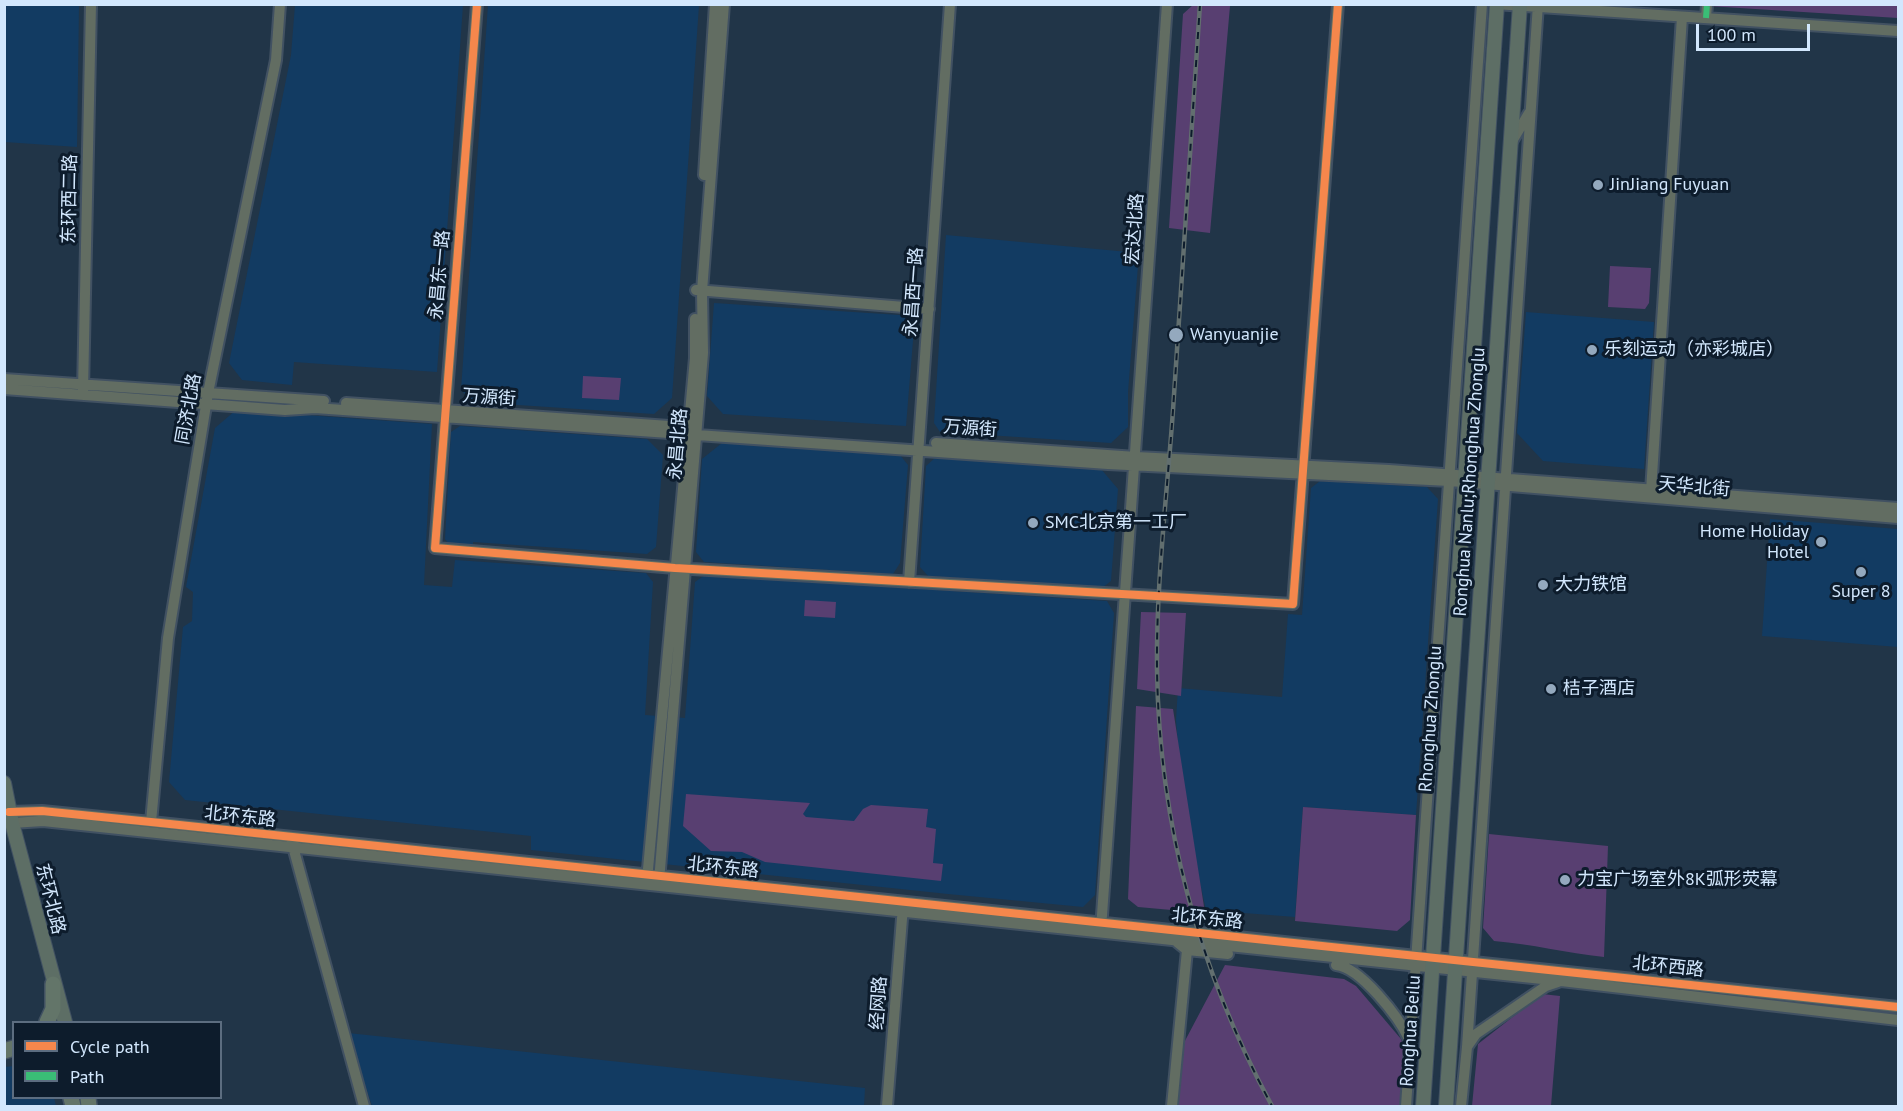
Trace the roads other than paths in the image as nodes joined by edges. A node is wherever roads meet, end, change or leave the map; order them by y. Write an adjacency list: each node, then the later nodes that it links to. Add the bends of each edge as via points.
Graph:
1 (91, 4): 25 (street, 东环西二路)
2 (280, 4): 26 (street, 同济北路, via 276,60)
3 (477, 4): 27 (street, 永昌东一路)
4 (715, 4): 19 (street, 永昌北路)
5 (724, 4): 19 (street, 永昌北路)
6 (950, 4): 20 (street, 永昌西一路)
7 (1167, 4): 30 (street, 宏达北路)
8 (1338, 4): 31 (street)
9 (1482, 4): 22 (street)
10 (1707, 4): 15 (street)
11 (1497, 5): 12 (street); 21 (main road, Ronghua Nanlu;Rhonghua Zhonglu)
12 (1520, 6): 13 (street); 18 (main road, Ronghua Nanlu;Rhonghua Zhonglu)
13 (1538, 6): 14 (street); 17 (street)
14 (1682, 17): 15 (street); 36 (street)
15 (1706, 18): 16 (street)
16 (1899, 31)
17 (1531, 111): 18 (street); 35 (street)
18 (1511, 144): 34 (main road, Ronghua Nanlu;Rhonghua Zhonglu)
19 (699, 290): 20 (street); 28 (street, 永昌北路, via 703,353)
20 (929, 309): 29 (street, 永昌西一路)
21 (1476, 338): 22 (street); 33 (main road, Ronghua Nanlu;Rhonghua Zhonglu)
22 (1458, 365): 32 (street)
23 (4, 379): 25 (street, 万源街)
24 (4, 389): 25 (street, 万源街)
25 (83, 389): 26 (street, 万源街)
26 (207, 398): 27 (street, 万源街); 47 (street, 同济北路, via 168,638)
27 (444, 413): 28 (street, 万源街); 39 (street, 永昌东一路, via 435,548)
28 (691, 431): 29 (street, 万源街); 39 (street, 永昌北路)
29 (920, 446): 30 (street, 万源街); 40 (street, 永昌西一路)
30 (1136, 461): 31 (street, 万源街); 42 (street, 宏达北路)
31 (1305, 469): 32 (street, 万源街); 42 (street, via 1293,604)
32 (1450, 478): 33 (street, 万源街); 48 (street)
33 (1467, 479): 34 (street, 万源街); 45 (main road, Rhonghua Zhonglu)
34 (1488, 481): 35 (street, 天华北街); 43 (main road, Ronghua Nanlu;Rhonghua Zhonglu)
35 (1505, 483): 36 (street, 天华北街); 38 (street, 天华北街); 41 (street)
36 (1651, 491): 37 (street, 天华北街)
37 (1899, 508)
38 (1899, 518)
39 (680, 568): 40 (street); 50 (street, 永昌北路); 51 (street, 永昌北路)
40 (909, 582): 42 (street)
41 (1498, 584): 43 (street); 59 (street)
42 (1126, 596): 53 (street, 宏达北路)
43 (1479, 620): 58 (main road, Ronghua Nanlu;Rhonghua Zhonglu)
44 (4, 783): 46 (main road, 东环北路)
45 (1442, 808): 48 (street); 57 (main road, Rhonghua Zhonglu)
46 (10, 817): 47 (street, 北环东路, via 42,811); 49 (street, 北环东路); 61 (main road, 东环北路)
47 (151, 822): 49 (street, 北环东路)
48 (1425, 838): 56 (street)
49 (292, 842): 50 (street, 北环东路); 68 (street)
50 (647, 879): 51 (street, 北环东路)
51 (659, 881): 52 (street, 北环东路)
52 (903, 908): 53 (street, 北环东路); 69 (street, 经网路)
53 (1101, 928): 54 (street, 北环东路); 56 (street, 北环东路)
54 (1174, 940): 55 (street); 56 (street, 北环东路)
55 (1187, 950): 66 (street, via 1344,965 1402,1024); 70 (street)
56 (1417, 962): 57 (street, 北环东路); 66 (street)
57 (1434, 964): 58 (street, 北环西路); 72 (main road, Ronghua Beilu)
58 (1456, 966): 59 (street, 北环西路); 73 (main road)
59 (1471, 967): 60 (street, 北环西路); 62 (street, 北环西路); 67 (street)
60 (1561, 981): 63 (street, 北环西路); 67 (street, via 1546,986 1476,1034)
61 (53, 984): 64 (highway, via 53,1009); 65 (main road, 东环北路)
62 (1899, 1007)
63 (1899, 1020)
64 (48, 1021)
65 (64, 1021)
66 (1410, 1042): 71 (street)
67 (1467, 1047): 74 (street)
68 (364, 1107)
69 (887, 1107)
70 (1172, 1107)
71 (1406, 1107)
72 (1423, 1107)
73 (1446, 1107)
74 (1461, 1107)

